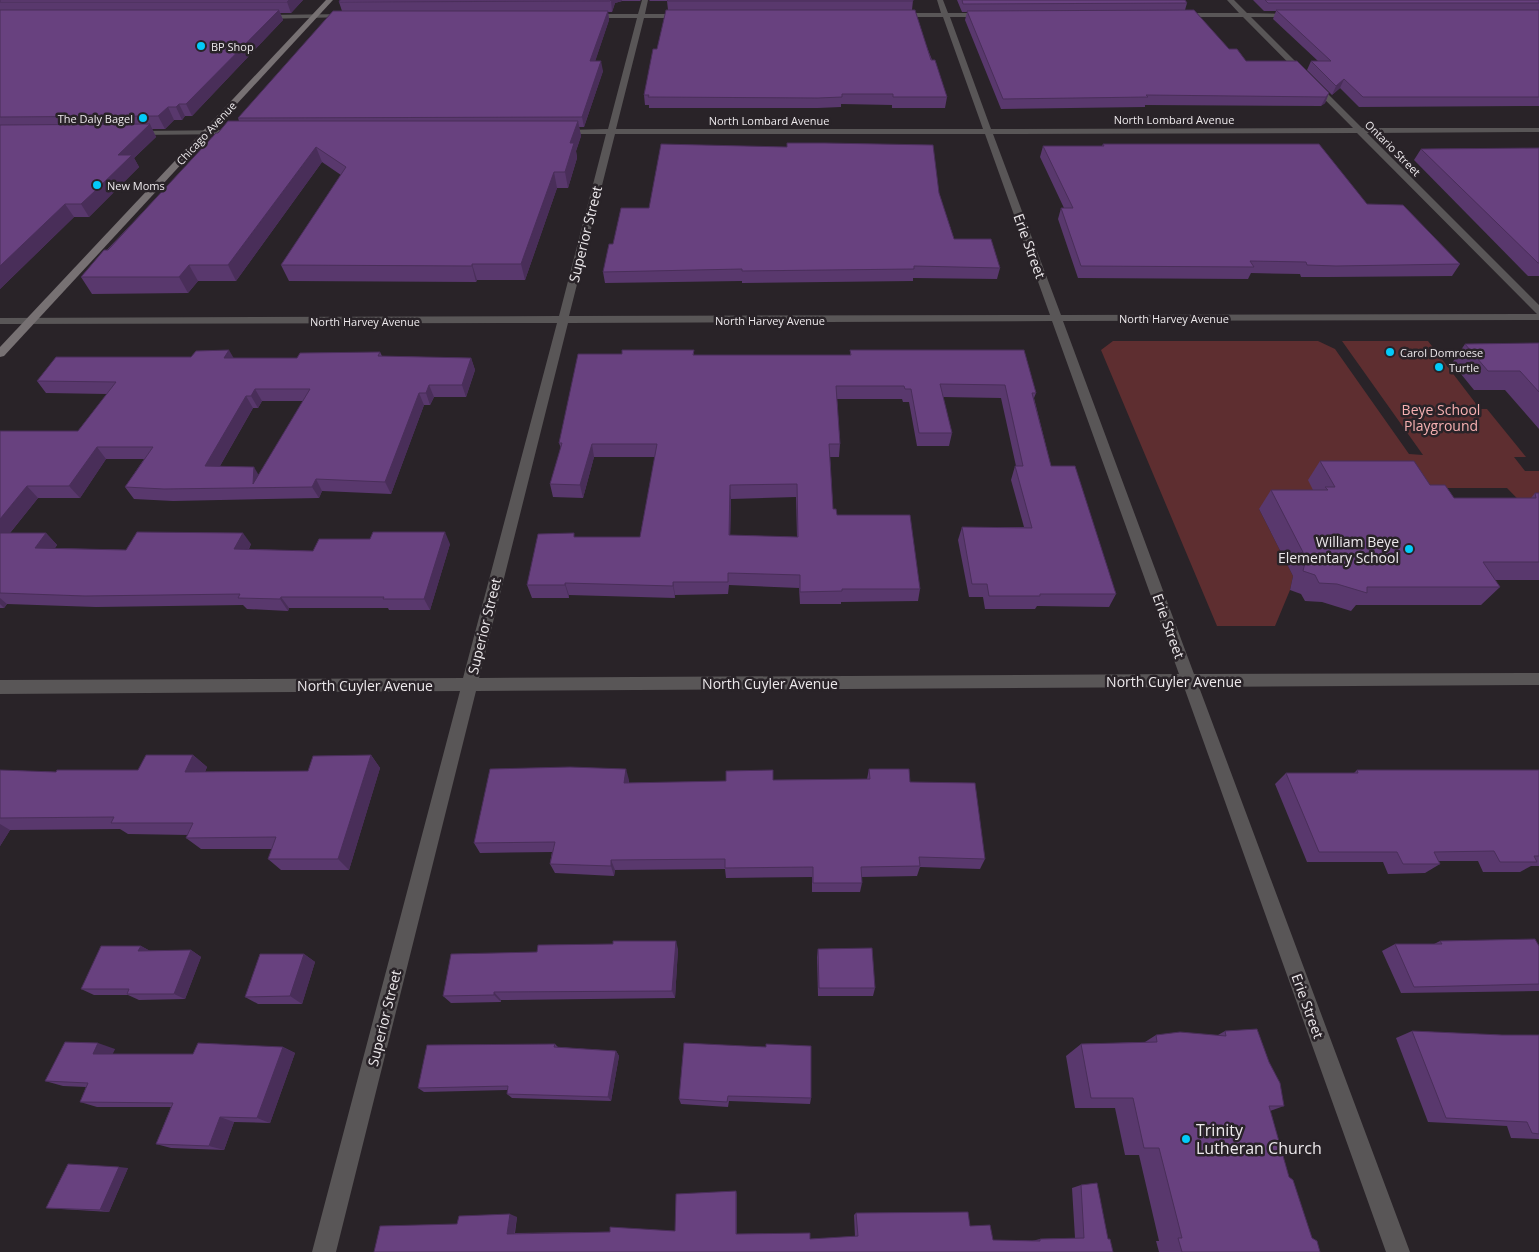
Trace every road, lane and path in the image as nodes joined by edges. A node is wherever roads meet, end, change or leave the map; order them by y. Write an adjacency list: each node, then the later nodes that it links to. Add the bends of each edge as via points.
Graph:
1 (330, 0): 11 (main road, Chicago Avenue)
2 (645, 0): 14 (street, Superior Street)
3 (940, 0): 5 (street, Erie Street)
4 (1230, 0): 8 (street, Ontario Street)
5 (946, 15): 6 (street); 16 (street); 17 (street, Erie Street)
6 (990, 15)
7 (1166, 15): 8 (street)
8 (1245, 15): 9 (street); 18 (street, Ontario Street)
9 (1304, 15)
10 (255, 16): 11 (street)
11 (314, 16): 12 (street); 22 (main road, Chicago Avenue)
12 (360, 16)
13 (584, 16): 14 (street)
14 (641, 16): 15 (street); 20 (street, Superior Street)
15 (689, 16)
16 (886, 16)
17 (988, 130): 18 (street, North Lombard Avenue); 20 (street, North Lombard Avenue); 27 (street, Erie Street)
18 (1359, 130): 19 (street, North Lombard Avenue); 25 (street, Ontario Street)
19 (1539, 130)
20 (611, 131): 24 (street, North Lombard Avenue); 28 (street, Superior Street)
21 (124, 132): 22 (street)
22 (207, 132): 23 (street); 30 (main road, Chicago Avenue)
23 (246, 132)
24 (549, 132)
25 (1539, 311)
26 (1539, 317): 27 (street, North Harvey Avenue)
27 (1057, 319): 28 (street, North Harvey Avenue); 33 (street, Erie Street)
28 (563, 320): 30 (street, North Harvey Avenue); 34 (street, Superior Street)
29 (0, 321): 30 (street, North Harvey Avenue)
30 (31, 321): 31 (main road, Chicago Avenue)
31 (0, 354)
32 (1539, 678): 33 (street, North Cuyler Avenue)
33 (1189, 680): 34 (street, North Cuyler Avenue); 37 (street, Erie Street)
34 (469, 684): 35 (street, North Cuyler Avenue); 36 (street, Superior Street)
35 (0, 687)
36 (324, 1252)
37 (1398, 1252)

